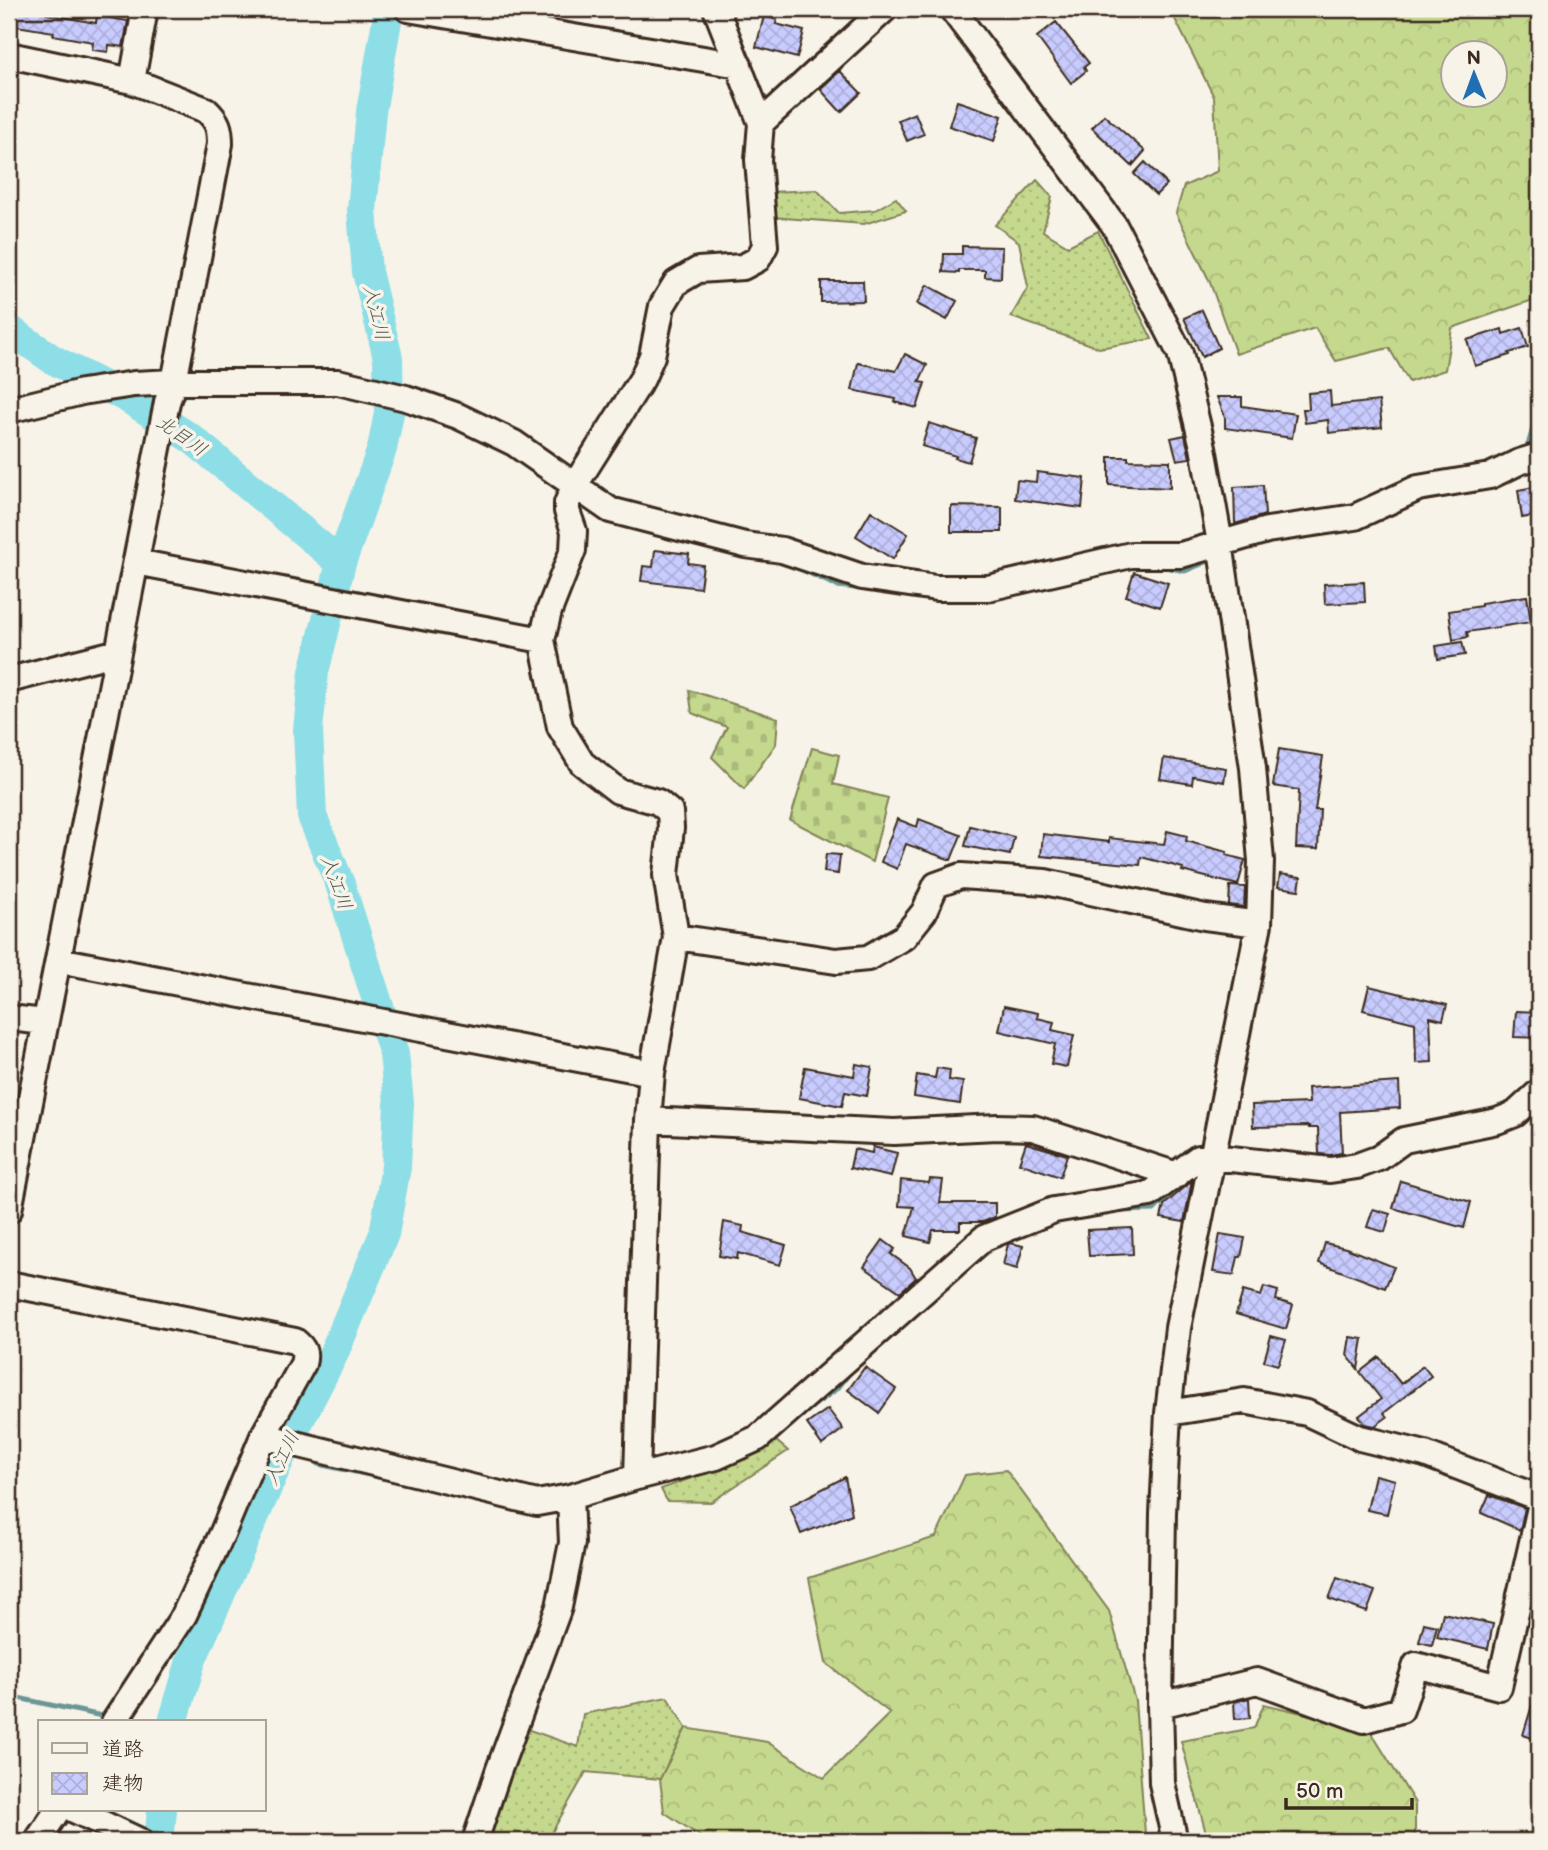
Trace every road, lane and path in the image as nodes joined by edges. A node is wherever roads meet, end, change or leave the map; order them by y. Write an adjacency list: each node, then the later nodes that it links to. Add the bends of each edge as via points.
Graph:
1 (145, 9): 8 (street)
2 (408, 9): 7 (street)
3 (716, 9): 7 (street)
4 (884, 9): 9 (street)
5 (952, 9): 14 (street, via 1114,225 1180,353)
6 (9, 55): 8 (street)
7 (739, 65): 9 (street)
8 (132, 81): 10 (street, via 206,110 220,129)
9 (761, 122): 13 (street, via 758,160 765,246 758,260 743,267 698,270 676,283 662,306 652,356 642,379)
10 (171, 392): 11 (street, via 134,384); 13 (street, via 338,382 370,388 458,416 514,443); 15 (street)
11 (9, 410)
12 (1539, 456): 14 (street, via 1490,476 1418,488 1355,517 1267,530)
13 (575, 485): 14 (street, via 610,510 744,545 782,550 862,577 936,588 988,588 1131,555 1181,555); 16 (street, via 567,503 573,550)
14 (1220, 543): 19 (street, via 1254,782 1261,861)
15 (136, 562): 16 (street); 17 (street)
16 (542, 640): 20 (street, via 560,727 582,763 618,791 658,802 670,812 666,875)
17 (118, 652): 18 (street); 21 (street)
18 (9, 680)
19 (1259, 924): 20 (street, via 1045,883 961,876 936,885 924,912 904,937 868,958 836,961); 27 (street)
20 (676, 937): 24 (street)
21 (58, 960): 23 (street); 24 (street)
22 (9, 1017): 23 (street)
23 (46, 1022): 29 (street)
24 (652, 1073): 26 (street)
25 (1539, 1092): 27 (street, via 1515,1114 1404,1140 1379,1158 1357,1166 1330,1170)
26 (648, 1120): 28 (street, via 894,1132 1033,1128); 33 (street)
27 (1213, 1157): 28 (street, via 1198,1158); 31 (street, via 1178,1328)
28 (1177, 1175): 33 (street, via 1150,1194 1054,1210 984,1238 758,1438 716,1457)
29 (9, 1210)
30 (9, 1284): 32 (street, via 295,1341 305,1355 303,1364)
31 (1168, 1413): 34 (street, via 1244,1401 1307,1413 1360,1438 1425,1454); 37 (street)
32 (268, 1438): 35 (street, via 537,1503); 38 (street, via 184,1615)
33 (637, 1477): 35 (street)
34 (1539, 1498)
35 (570, 1506): 43 (street, via 572,1543 559,1607)
36 (1539, 1512): 37 (street, via 1499,1688 1416,1665 1401,1710 1364,1720 1257,1681)
37 (1160, 1704): 44 (street, via 1162,1783)
38 (115, 1720)
39 (57, 1812): 41 (street)
40 (78, 1812): 42 (street)
41 (37, 1841)
42 (140, 1841)
43 (475, 1841)
44 (1175, 1841)

